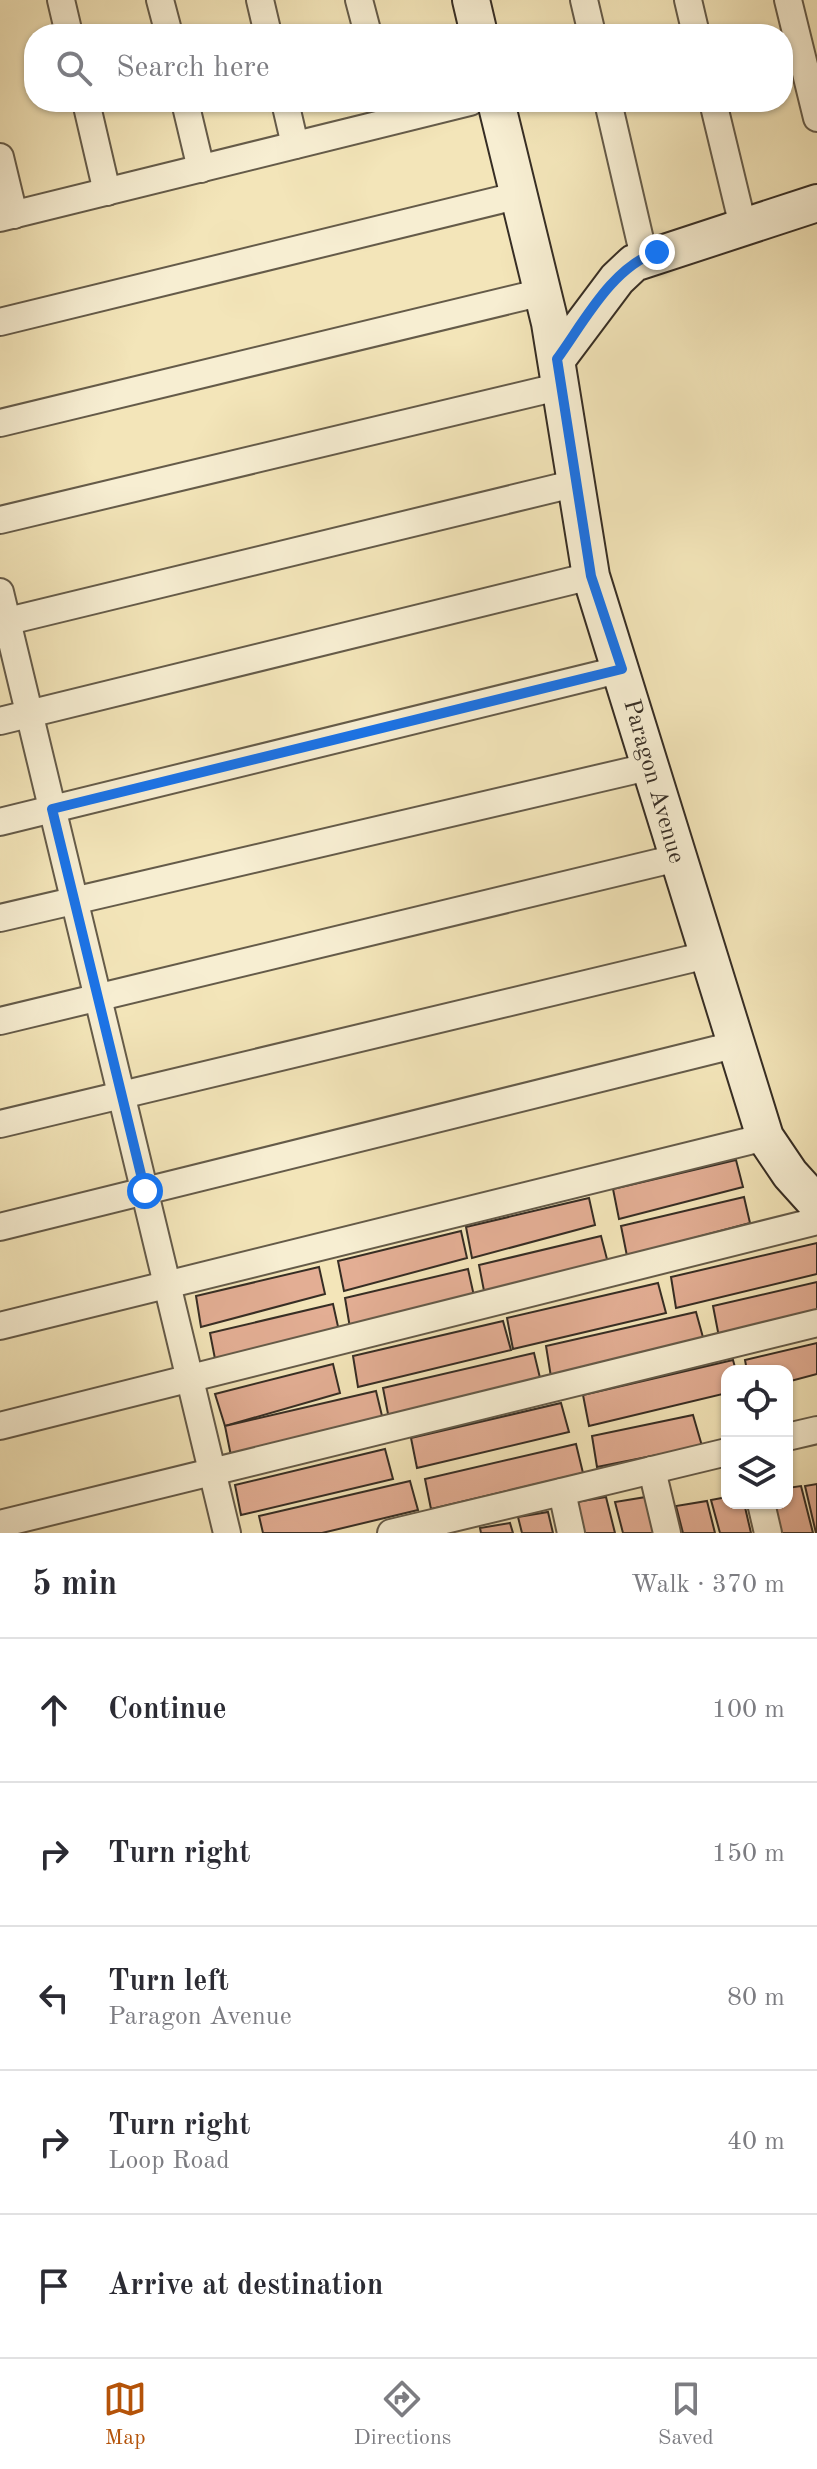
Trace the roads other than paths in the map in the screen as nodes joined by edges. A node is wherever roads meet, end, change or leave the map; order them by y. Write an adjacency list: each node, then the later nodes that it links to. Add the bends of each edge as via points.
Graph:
1 (61, 0): 9 (street)
2 (160, 0): 10 (street)
3 (260, 0): 11 (street)
4 (359, 0): 12 (street)
5 (471, 0): 13 (street)
6 (584, 0): 14 (street)
7 (688, 0): 15 (street)
8 (788, 0): 23 (street)
9 (67, 24)
10 (166, 24)
11 (266, 24)
12 (365, 24)
13 (477, 24)
14 (590, 24)
15 (694, 24)
16 (88, 112): 27 (street)
17 (187, 112): 26 (street)
18 (287, 112): 24 (street)
19 (387, 112): 24 (street)
20 (499, 112): 28 (street, Paragon Avenue)
21 (610, 112): 32 (street)
22 (715, 112): 31 (street)
23 (817, 118)
24 (295, 145): 26 (street)
25 (0, 157): 30 (street)
26 (201, 169): 27 (street)
27 (107, 192): 30 (street)
28 (520, 195): 33 (street, Paragon Avenue); 34 (street)
29 (817, 203): 31 (street)
30 (7, 216)
31 (743, 226): 32 (street)
32 (644, 257): 35 (street, via 617,279)
33 (543, 292): 35 (street, Paragon Avenue); 36 (street)
34 (0, 322)
35 (560, 372): 37 (street, Paragon Avenue); 38 (street)
36 (0, 423)
37 (577, 483): 39 (street, Paragon Avenue); 41 (street)
38 (0, 520)
39 (591, 576): 42 (street, Paragon Avenue); 43 (street)
40 (0, 592): 41 (street)
41 (4, 622): 43 (street)
42 (622, 669): 45 (street, Paragon Avenue); 46 (street)
43 (29, 714): 44 (street); 46 (street)
44 (0, 721)
45 (652, 766): 48 (street, Paragon Avenue); 49 (street)
46 (52, 809): 47 (street); 49 (street)
47 (0, 822)
48 (677, 858): 51 (street, Paragon Avenue); 52 (street)
49 (75, 900): 50 (street); 52 (street)
50 (0, 918)
51 (707, 955): 54 (street, Paragon Avenue); 55 (street)
52 (98, 997): 53 (street); 55 (street)
53 (0, 1021)
54 (734, 1045): 57 (street, Paragon Avenue); 58 (street)
55 (122, 1094): 56 (street); 58 (street)
56 (0, 1124)
57 (765, 1137): 59 (street, Paragon Avenue); 62 (street)
58 (145, 1191): 61 (street); 62 (street)
59 (817, 1204)
60 (817, 1221): 65 (street)
61 (0, 1227)
62 (167, 1285): 64 (street); 65 (street)
63 (817, 1323): 71 (street)
64 (0, 1326)
65 (190, 1378): 66 (street); 71 (street)
66 (0, 1426)
67 (817, 1430): 68 (street)
68 (793, 1436)
69 (721, 1453): 70 (street)
70 (652, 1470): 72 (street); 79 (street)
71 (213, 1471): 74 (street); 76 (street)
72 (562, 1492): 75 (street); 78 (street)
73 (762, 1509): 80 (street)
74 (0, 1524)
75 (467, 1524): 77 (street)
76 (227, 1533)
77 (391, 1533)
78 (571, 1533)
79 (667, 1533)
80 (768, 1533)

